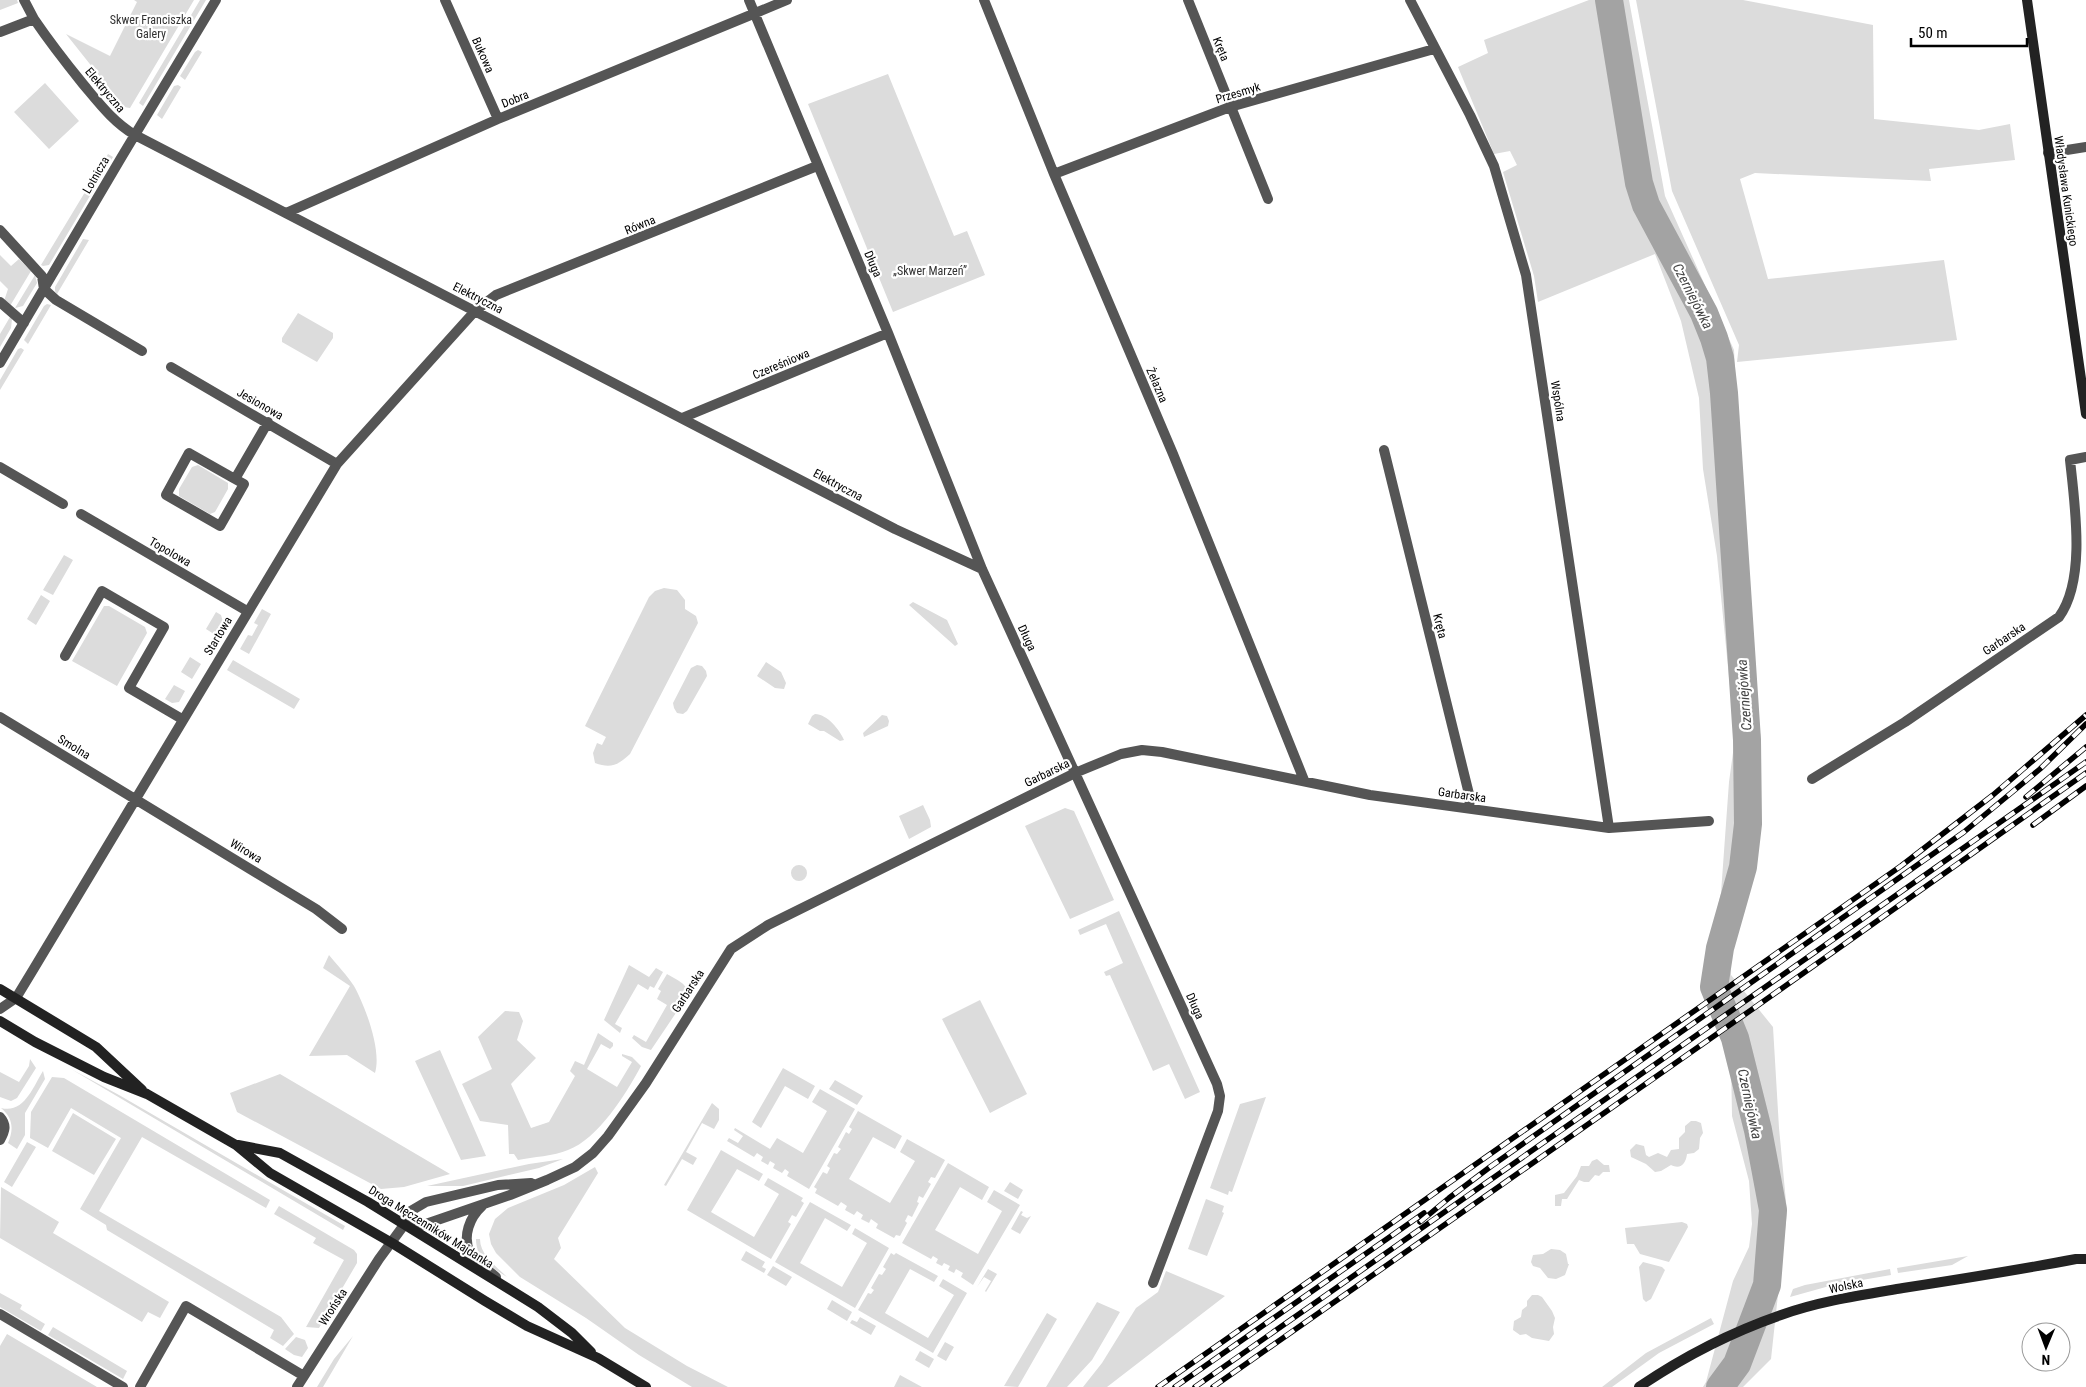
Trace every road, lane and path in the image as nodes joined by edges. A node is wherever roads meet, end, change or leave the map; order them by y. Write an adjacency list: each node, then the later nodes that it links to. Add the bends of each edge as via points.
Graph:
1 (24, 0): 11 (street, Elektryczna)
2 (216, 0): 16 (street, Lotnicza)
3 (445, 0): 15 (street, Bukowa)
4 (749, 0): 10 (street, Długa)
5 (787, 0): 10 (street, Dobra)
6 (984, 0): 20 (street, Żelazna)
7 (1188, 0): 14 (street, Kręta)
8 (1410, 0): 13 (street, Wspólna)
9 (2027, 0): 18 (street, Władysława Kunickiego)
10 (755, 13): 15 (street, Dobra); 19 (street, Długa)
11 (34, 19): 12 (street); 16 (street, Elektryczna, via 107,113 120,127)
12 (0, 32)
13 (1434, 49): 14 (street, Przesmyk); 53 (street, Wspólna, via 1494,166 1526,275)
14 (1230, 107): 20 (street, Przesmyk); 21 (street, Kręta)
15 (498, 119): 22 (street, Dobra)
16 (135, 135): 22 (street, Elektryczna); 24 (street, Lotnicza)
17 (2086, 147): 18 (street)
18 (2048, 153): 32 (street, Władysława Kunickiego)
19 (817, 166): 26 (street, Równa, via 496,295); 28 (street, Długa)
20 (1054, 174): 49 (street, Żelazna, via 1169,445)
21 (1268, 199)
22 (286, 213): 26 (street, Elektryczna)
23 (0, 230): 24 (street, via 42,276)
24 (44, 289): 27 (street, Lotnicza); 29 (street, via 56,300)
25 (0, 302): 27 (street)
26 (475, 311): 33 (street, Elektryczna); 37 (street, Startowa)
27 (24, 323): 30 (street, Lotnicza)
28 (888, 333): 33 (street, Czereśniowa); 42 (street, Długa)
29 (142, 351)
30 (0, 363)
31 (171, 367): 34 (street, Jesionowa)
32 (2086, 414)
33 (682, 418): 42 (street, Elektryczna, via 895,529)
34 (268, 422): 37 (street, Jesionowa); 39 (street)
35 (1384, 450): 51 (street, Kręta, via 1470,798)
36 (2086, 457): 48 (street, Garbarska, via 2070,460 2080,558 2078,582 2068,608 1905,722)
37 (337, 464): 43 (street, Startowa)
38 (0, 467): 40 (street)
39 (236, 479): 39 (street, via 190,453 166,495 220,526 244,484)
40 (63, 504)
41 (81, 514): 43 (street, Topolowa)
42 (982, 569): 47 (street, Długa)
43 (247, 611): 46 (street, Startowa)
44 (64, 656): 46 (street, via 102,591 164,627 129,688)
45 (0, 717): 50 (street, Smolna)
46 (182, 719): 50 (street, Startowa)
47 (1075, 774): 49 (street, Garbarska, via 1121,754 1142,750); 63 (street, Garbarska, via 824,896 730,949 646,1083 608,1136 576,1167); 68 (street, Długa, via 1220,1096 1218,1111)
48 (1812, 779)
49 (1304, 780): 51 (street, Garbarska, via 1370,795)
50 (135, 798): 54 (street, Wirowa, via 316,908); 56 (street, Startowa)
51 (1469, 808): 53 (street, Garbarska)
52 (1709, 821): 53 (street, Garbarska)
53 (1610, 828)
54 (342, 929)
55 (0, 989): 56 (street, Droga Męczenników Majdanka)
56 (16, 998): 57 (street); 59 (street, Droga Męczenników Majdanka, via 96,1047)
57 (0, 1009)
58 (0, 1021): 59 (street, Droga Męczenników Majdanka, via 104,1077)
59 (147, 1094): 62 (street, Droga Męczenników Majdanka)
60 (0, 1117): 61 (street, via 5,1131)
61 (0, 1140)
62 (236, 1145): 65 (street, Droga Męczenników Majdanka, via 280,1153); 66 (street, Droga Męczenników Majdanka, via 270,1173)
63 (540, 1183): 64 (street, Garbarska); 65 (street, Garbarska, via 498,1185 426,1202 409,1212)
64 (486, 1204): 65 (street, Garbarska, via 420,1226); 69 (street, Garbarska, via 475,1212 468,1225 470,1253)
65 (404, 1225): 66 (street, Wrońska); 69 (street, Droga Męczenników Majdanka)
66 (392, 1244): 71 (street, Droga Męczenników Majdanka, via 527,1326); 72 (street, Wrońska)
67 (2083, 1258): 77 (street, Wolska, via 1848,1298 1781,1315 1701,1348)
68 (1153, 1283)
69 (518, 1295): 71 (street, Droga Męczenników Majdanka, via 572,1333)
70 (0, 1314): 73 (street)
71 (598, 1358): 76 (street, Droga Męczenników Majdanka)
72 (304, 1376): 74 (street, via 186,1306); 75 (street, Wrońska)
73 (123, 1387)
74 (140, 1387)
75 (297, 1387)
76 (646, 1387)
77 (1639, 1387)

